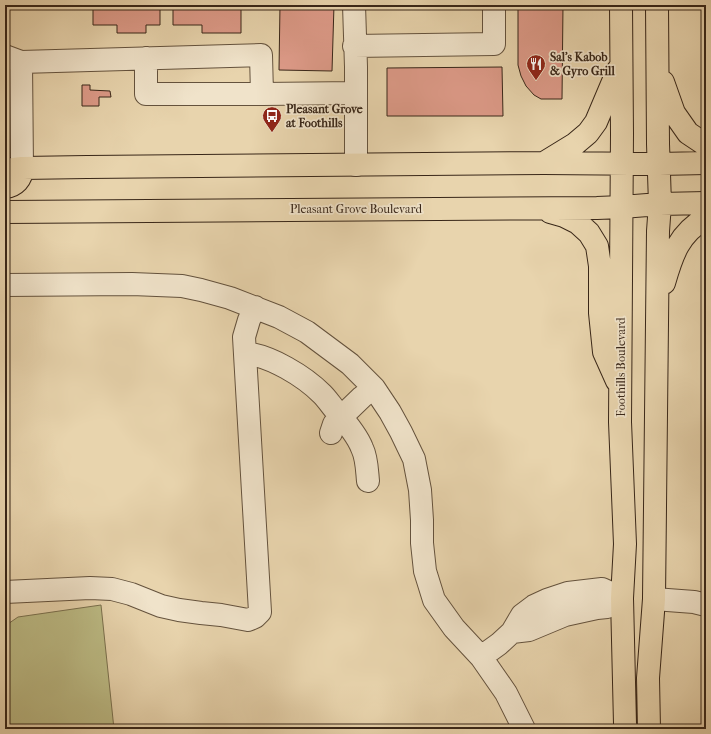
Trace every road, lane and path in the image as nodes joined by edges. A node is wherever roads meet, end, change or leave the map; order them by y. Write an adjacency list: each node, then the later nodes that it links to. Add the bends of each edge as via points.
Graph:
1 (354, 5): 5 (lane)
2 (494, 5): 5 (lane, via 494,44)
3 (621, 5): 8 (main road, Foothills Boulevard)
4 (657, 5): 9 (main road)
5 (354, 46): 11 (lane)
6 (146, 58): 7 (lane); 10 (lane, via 146,94); 10 (lane, via 261,55)
7 (13, 59): 18 (lane)
8 (622, 62): 13 (main road, via 596,122 588,133); 15 (main road, Foothills Boulevard)
9 (657, 66): 12 (main road, via 674,113 688,133); 16 (main road)
10 (262, 94): 11 (lane)
11 (356, 94): 17 (lane)
12 (706, 145)
13 (544, 163): 15 (main road); 17 (main road)
14 (706, 163): 16 (main road)
15 (621, 164): 16 (main road); 23 (main road, Foothills Boulevard)
16 (658, 164): 21 (main road)
17 (356, 165): 18 (main road)
18 (14, 169): 19 (main road, via 22,174 18,182)
19 (5, 188)
20 (706, 203): 21 (main road, Pleasant Grove Boulevard)
21 (660, 204): 23 (main road, Pleasant Grove Boulevard); 27 (main road)
22 (538, 208): 23 (main road, Pleasant Grove Boulevard); 24 (main road, Pleasant Grove Boulevard); 31 (main road, via 578,223 589,233 597,246 604,352)
23 (622, 208): 31 (main road, Foothills Boulevard)
24 (5, 212)
25 (706, 218): 27 (main road, via 677,245)
26 (5, 285): 28 (lane, via 182,286)
27 (657, 305): 37 (main road)
28 (256, 307): 29 (lane, via 244,337); 30 (lane, via 306,332 350,364)
29 (245, 354): 32 (lane, via 254,354 271,360 308,382 322,395); 35 (lane, via 260,612 256,617 248,620 179,610 112,589)
30 (374, 388): 32 (lane); 39 (lane, via 390,412 414,459 420,490 425,571 434,600 454,628)
31 (620, 390): 34 (main road, Foothills Boulevard)
32 (336, 425): 33 (lane, via 349,426 362,448)
33 (368, 481)
34 (624, 544): 36 (main road, Foothills Boulevard); 37 (main road, via 636,586)
35 (5, 592)
36 (622, 598): 39 (lane, via 602,589 568,593 547,600 522,615 512,632); 40 (main road, via 635,608); 42 (main road, Foothills Boulevard)
37 (654, 599): 38 (lane); 40 (main road)
38 (706, 605)
39 (481, 657): 41 (lane, via 506,692)
40 (648, 678): 43 (main road)
41 (524, 729)
42 (626, 729)
43 (649, 729)

